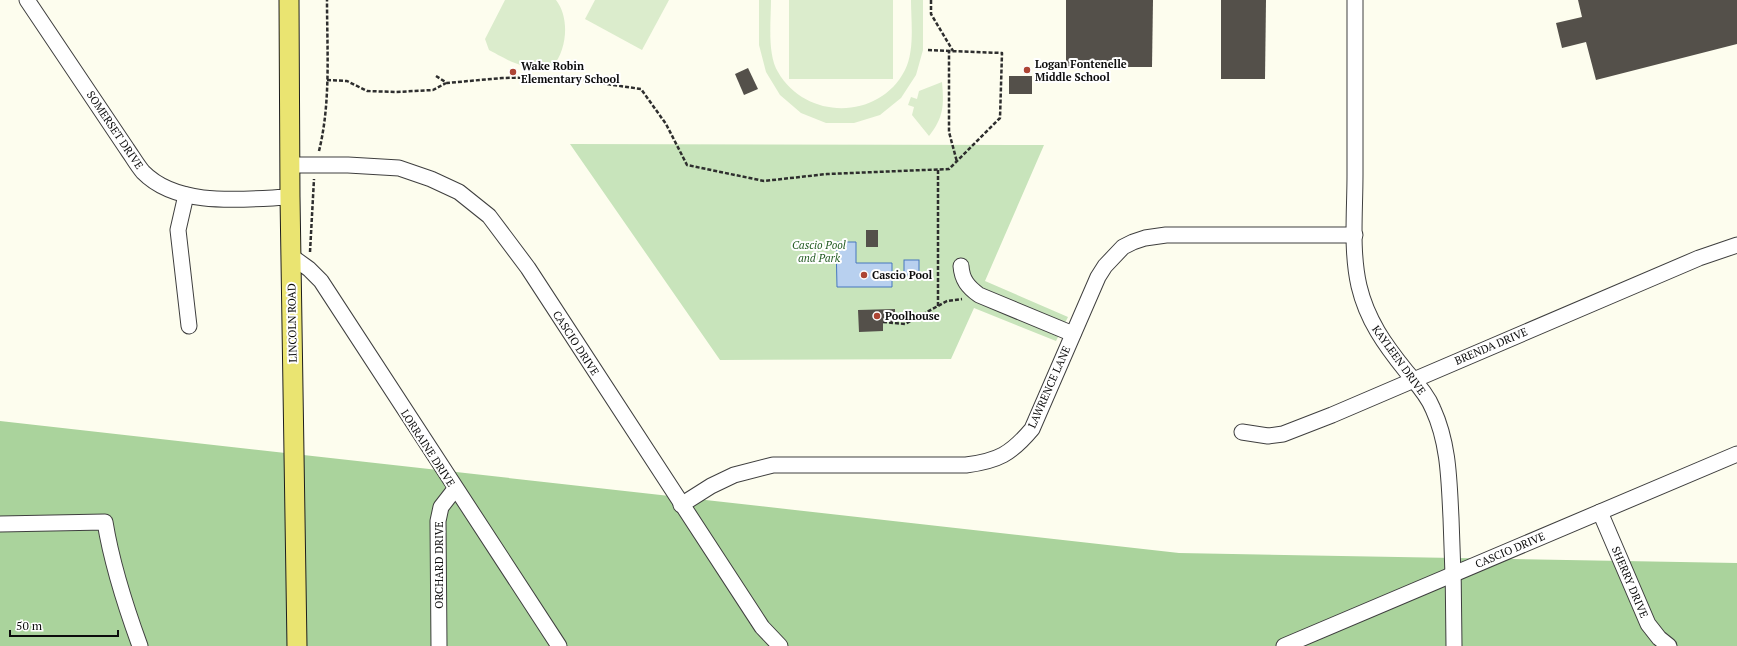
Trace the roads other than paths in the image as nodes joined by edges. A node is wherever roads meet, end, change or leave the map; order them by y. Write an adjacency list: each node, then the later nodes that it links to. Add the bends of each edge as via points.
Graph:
1 (27, 0): 5 (street, SOMERSET DRIVE, via 143,172 164,187)
2 (289, 0): 4 (main road, LINCOLN ROAD)
3 (1354, 0): 7 (street, KAYLEEN DRIVE)
4 (290, 165): 6 (main road, LINCOLN ROAD); 17 (street, CASCIO DRIVE, via 399,168 459,192 489,216 528,268)
5 (186, 195): 6 (street, SOMERSET DRIVE, via 215,199); 11 (street, via 178,230)
6 (290, 197): 9 (main road, LINCOLN ROAD)
7 (1355, 235): 12 (street, LAWRENCE LANE, via 1166,235 1133,242 1118,252 1102,272); 13 (street, KAYLEEN DRIVE, via 1356,267 1365,307 1381,338)
8 (1737, 245): 13 (street, BRENDA DRIVE, via 1699,258)
9 (291, 256): 16 (street, LORRAINE DRIVE, via 309,269 320,282); 22 (main road, LINCOLN ROAD)
10 (960, 266): 12 (street, via 962,276 970,288 979,295)
11 (189, 326)
12 (1073, 334): 17 (street, LAWRENCE LANE, via 1032,429 1016,447 994,460 966,465 773,465 734,475)
13 (1413, 379): 14 (street, BRENDA DRIVE, via 1283,434 1268,436); 20 (street, KAYLEEN DRIVE, via 1432,407 1444,439)
14 (1242, 432)
15 (1737, 454): 18 (street, CASCIO DRIVE)
16 (455, 489): 23 (street, ORCHARD DRIVE, via 441,507 438,521); 24 (street, LORRAINE DRIVE)
17 (681, 504): 25 (street, CASCIO DRIVE, via 762,627)
18 (1600, 512): 20 (street, CASCIO DRIVE); 28 (street, SHERRY DRIVE, via 1648,624)
19 (0, 524): 21 (street, via 105,522 111,556 126,610)
20 (1453, 574): 26 (street, CASCIO DRIVE); 27 (street, KAYLEEN DRIVE)
21 (140, 646)
22 (297, 646)
23 (439, 646)
24 (559, 646)
25 (780, 646)
26 (1284, 646)
27 (1454, 646)
28 (1669, 646)

